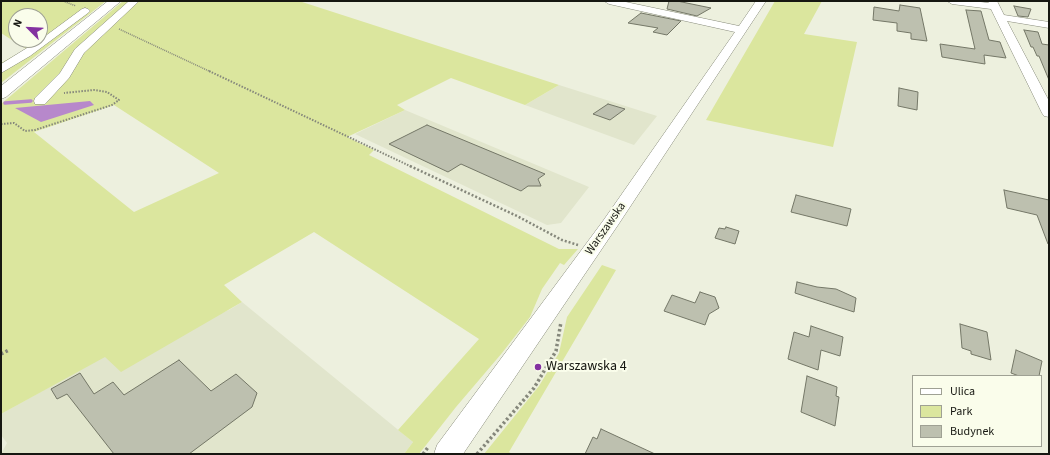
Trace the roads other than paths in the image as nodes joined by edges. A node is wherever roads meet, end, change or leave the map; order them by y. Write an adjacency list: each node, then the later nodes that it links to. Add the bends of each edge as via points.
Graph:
1 (115, 1): 11 (main road)
2 (134, 1): 12 (street, via 76,54 65,75)
3 (609, 1): 9 (street)
4 (761, 1): 9 (street, Warszawska)
5 (952, 1): 6 (street)
6 (996, 8): 8 (street); 13 (street)
7 (85, 12): 10 (street, via 26,54)
8 (1049, 25)
9 (741, 30): 14 (street, Warszawska)
10 (1, 68)
11 (1, 94)
12 (43, 98)
13 (1049, 114)
14 (448, 454)

